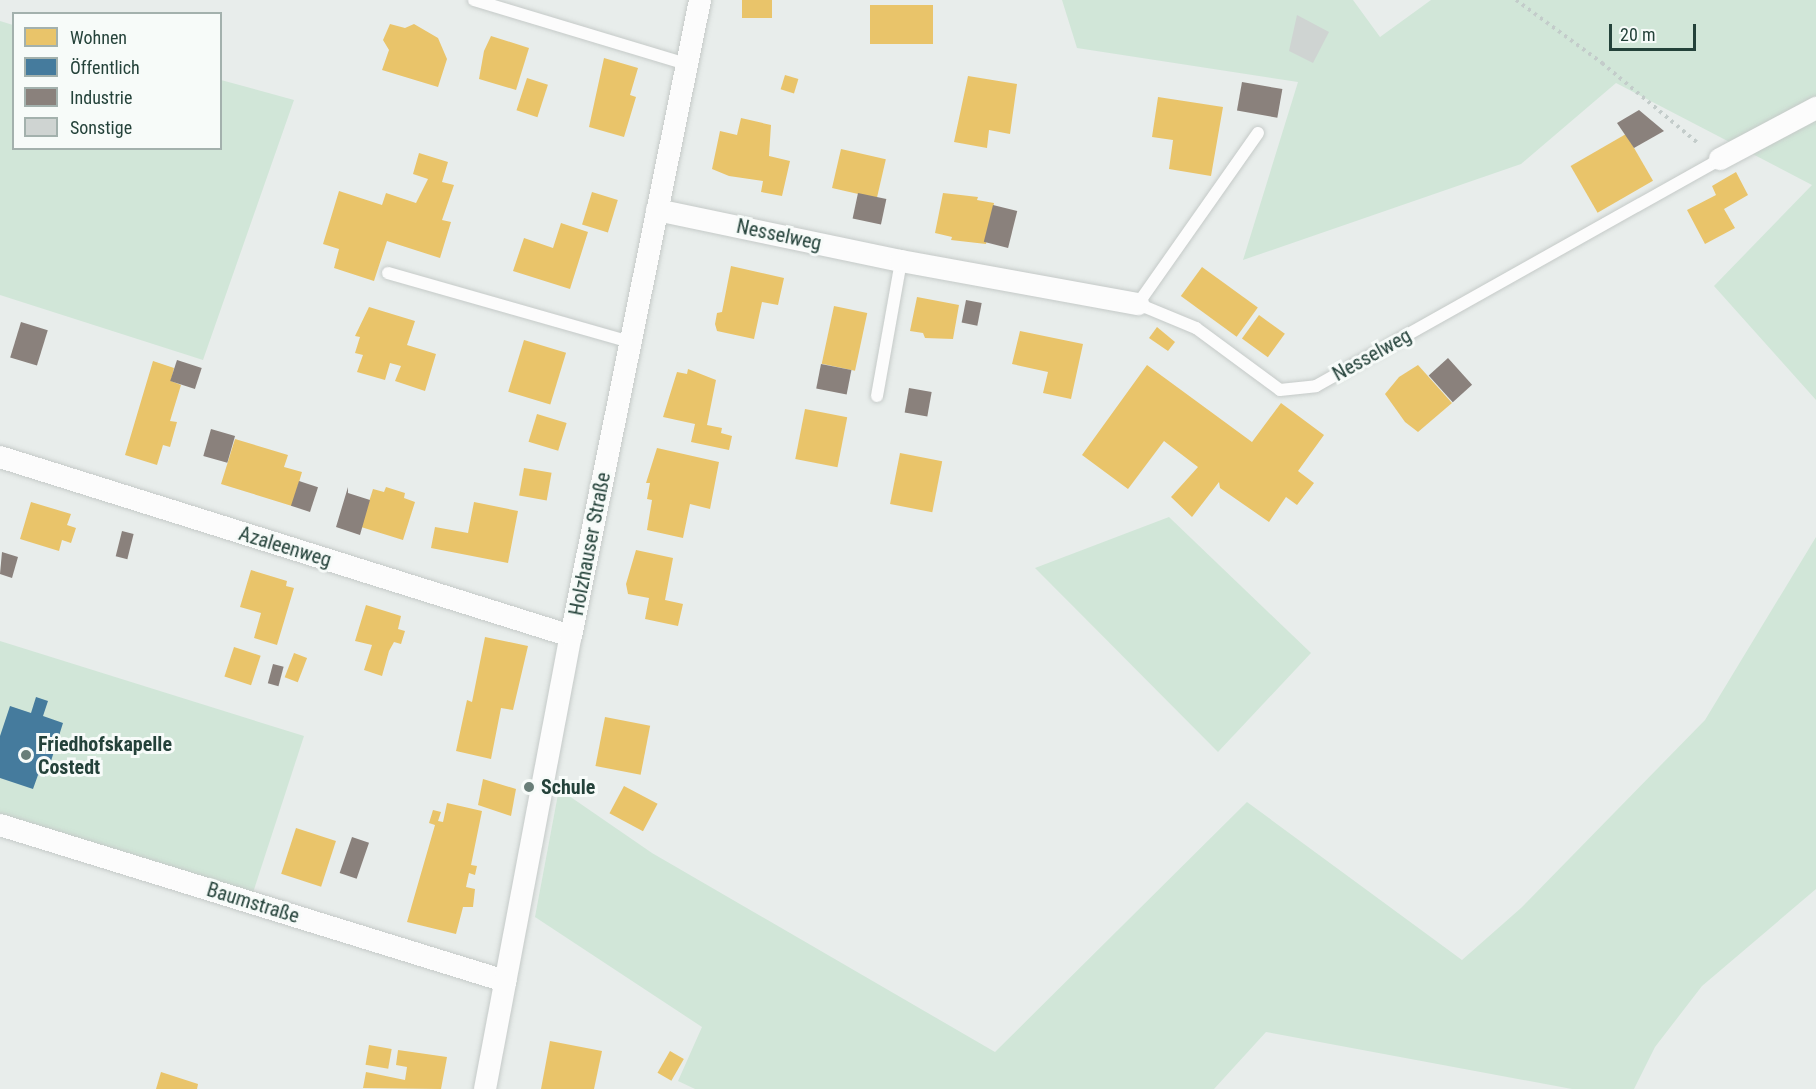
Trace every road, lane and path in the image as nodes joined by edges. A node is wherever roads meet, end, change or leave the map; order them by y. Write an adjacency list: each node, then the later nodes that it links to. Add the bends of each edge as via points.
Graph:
1 (474, 0): 4 (lane)
2 (700, 0): 4 (street, Holzhauser Straße)
3 (1516, 0): 7 (path)
4 (686, 64): 8 (street, Holzhauser Straße)
5 (1816, 108): 7 (street, Nesselweg)
6 (1258, 133): 11 (lane)
7 (1720, 159): 11 (lane, Nesselweg, via 1316,386 1280,390 1196,328)
8 (657, 210): 9 (street, Nesselweg); 12 (street, Holzhauser Straße)
9 (901, 261): 11 (street, Nesselweg); 13 (lane)
10 (388, 273): 12 (lane)
11 (1138, 304)
12 (631, 342): 15 (street, Holzhauser Straße)
13 (877, 396)
14 (0, 458): 15 (street, Azaleenweg)
15 (571, 636): 17 (street, Holzhauser Straße)
16 (0, 825): 17 (street, Baumstraße)
17 (506, 981): 18 (street, Holzhauser Straße)
18 (485, 1089)

